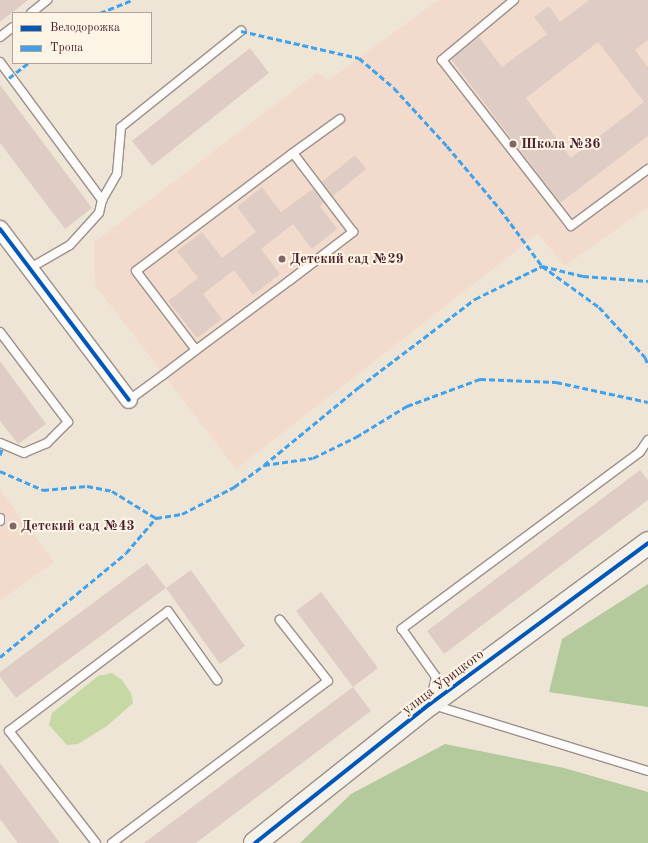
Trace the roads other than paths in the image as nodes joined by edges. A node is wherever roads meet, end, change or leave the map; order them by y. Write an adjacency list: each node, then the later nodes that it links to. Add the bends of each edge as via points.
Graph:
1 (47, 0): 3 (lane)
2 (514, 0): 10 (lane, via 442,60 571,226)
3 (32, 12)
4 (12, 28): 6 (lane)
5 (241, 31): 11 (lane, via 121,127 117,174)
6 (0, 37)
7 (0, 62): 11 (lane)
8 (340, 119): 9 (lane)
9 (294, 153): 15 (lane, via 353,232); 15 (lane, via 136,271)
10 (648, 169)
11 (102, 200): 13 (lane, via 99,213 70,245)
12 (0, 229): 13 (street)
13 (30, 268): 16 (street)
14 (0, 332): 18 (lane, via 68,422 47,443 24,453)
15 (196, 350): 16 (lane)
16 (129, 400)
17 (648, 440): 24 (lane, via 640,452 402,630 436,677)
18 (0, 443)
19 (0, 518): 20 (lane)
20 (0, 521)
21 (648, 543): 24 (street, улица Урицкого)
22 (280, 620): 27 (lane, via 328,681)
23 (217, 680): 26 (lane, via 168,611 9,730)
24 (430, 704): 25 (lane); 28 (street, улица Урицкого)
25 (648, 771)
26 (96, 843)
27 (112, 843)
28 (255, 843)

